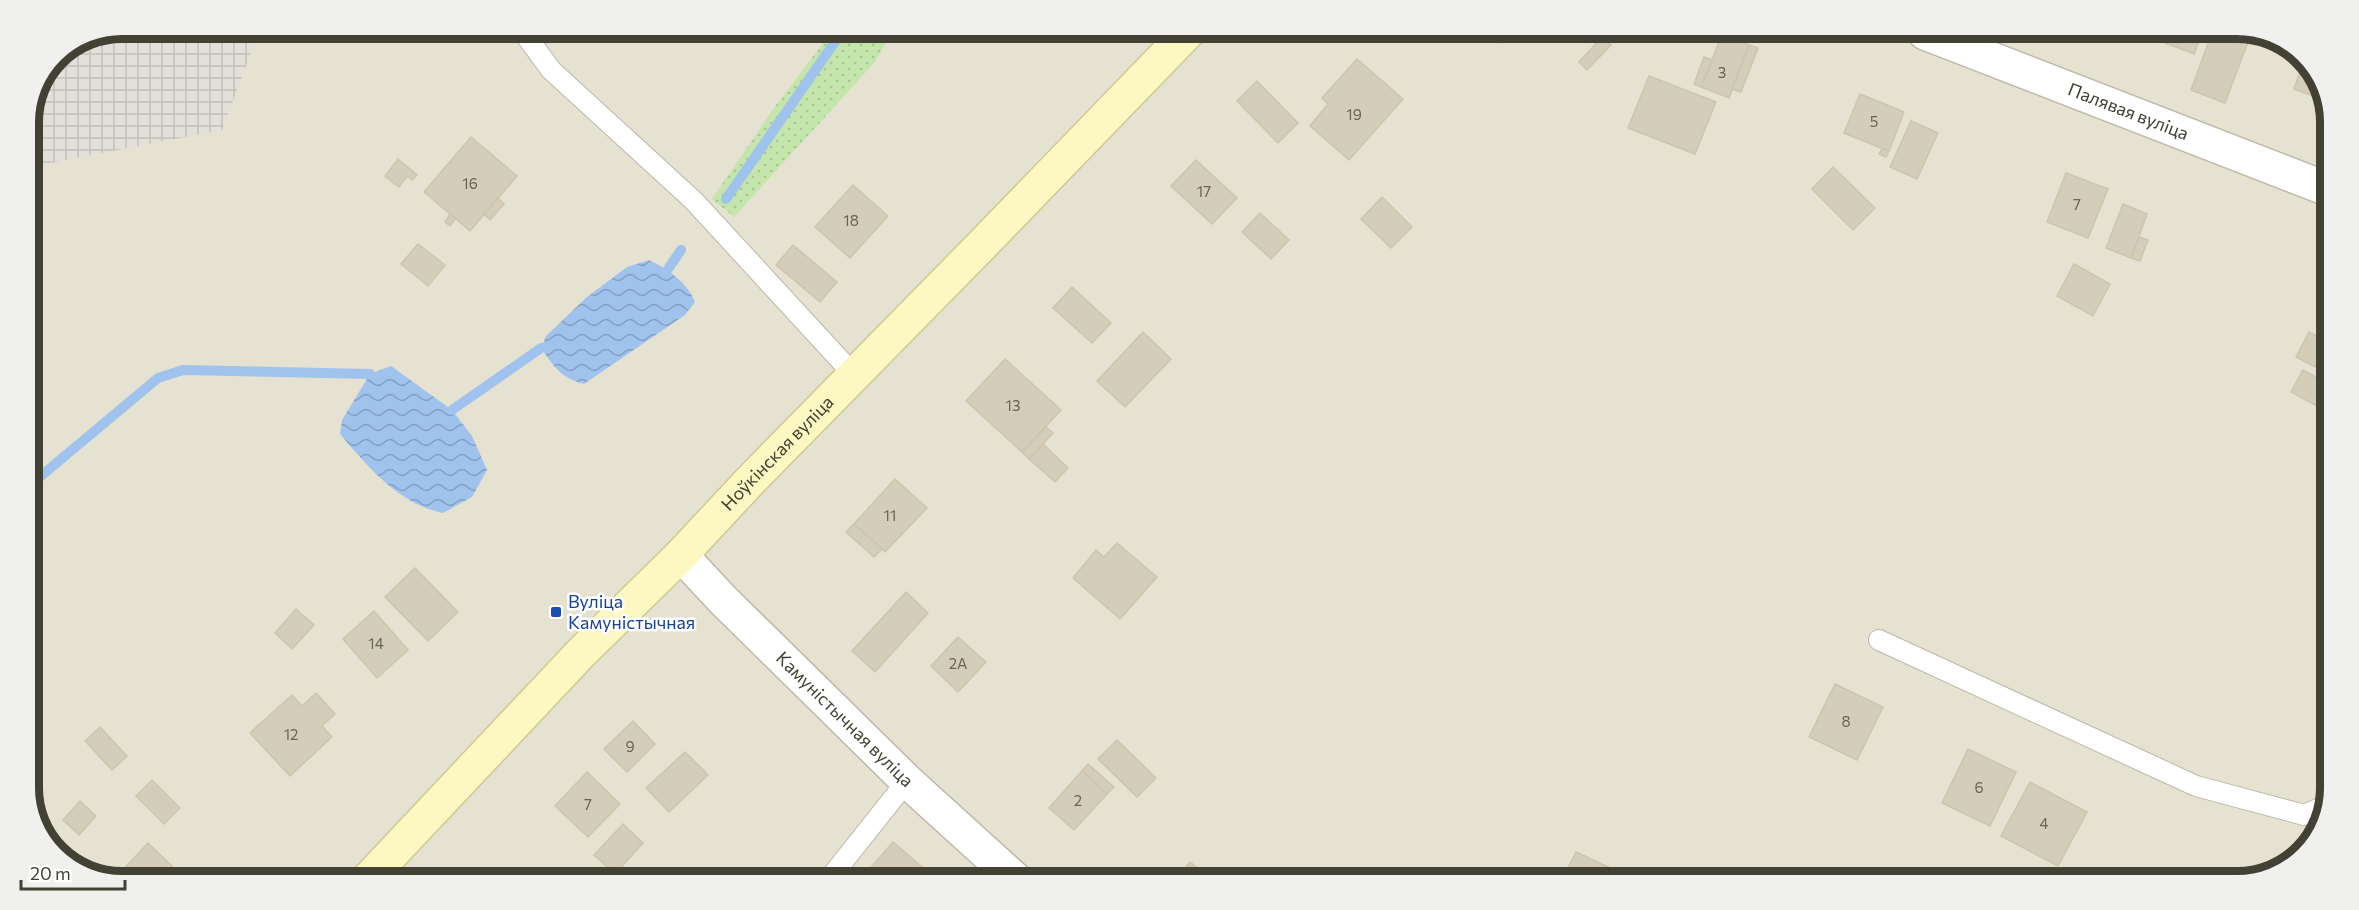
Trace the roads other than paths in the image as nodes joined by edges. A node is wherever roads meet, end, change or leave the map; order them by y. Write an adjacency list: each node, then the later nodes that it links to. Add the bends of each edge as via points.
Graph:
1 (528, 39): 5 (lane, via 551,70 694,201)
2 (1181, 39): 5 (main road, Ноўкінская вуліца)
3 (1940, 39): 4 (street, Палявая вуліца)
4 (2320, 186)
5 (854, 375): 6 (main road, Ноўкінская вуліца)
6 (681, 555): 8 (street, Камуністычная вуліца); 10 (main road, Ноўкінская вуліца, via 581,652)
7 (1879, 640): 9 (lane, via 2196,786 2304,815)
8 (907, 781): 11 (lane); 12 (street, Камуністычная вуліца)
9 (2317, 809)
10 (376, 871)
11 (836, 871)
12 (1006, 871)

